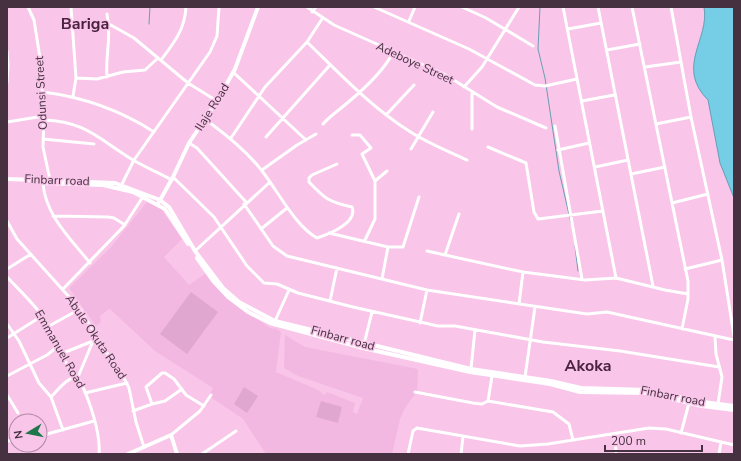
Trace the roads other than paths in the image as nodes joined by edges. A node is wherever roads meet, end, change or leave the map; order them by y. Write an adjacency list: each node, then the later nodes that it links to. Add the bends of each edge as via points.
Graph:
1 (28, 7): 44 (street, Odunsi Street, via 36,29)
2 (71, 7): 38 (street)
3 (186, 7): 31 (street, via 186,19 180,32)
4 (219, 7): 41 (street, via 215,43)
5 (258, 7): 36 (main road, Ilaje Road)
6 (307, 7): 16 (street, Adeboye Street)
7 (316, 7): 16 (street)
8 (374, 7): 19 (street)
9 (415, 7): 19 (street)
10 (462, 7): 23 (street)
11 (518, 7): 23 (street)
12 (563, 7): 22 (street)
13 (598, 7): 20 (street)
14 (632, 7): 25 (street)
15 (671, 7): 33 (street)
16 (312, 12): 18 (street, Adeboye Street)
17 (107, 14): 21 (street)
18 (322, 19): 24 (street); 29 (street, Adeboye Street)
19 (409, 21): 32 (street, via 470,48)
20 (601, 23): 22 (street); 27 (street)
21 (109, 24): 31 (street, via 134,38); 37 (street)
22 (568, 29): 39 (street)
23 (505, 30): 26 (street); 32 (street)
24 (307, 42): 34 (street); 47 (street)
25 (640, 44): 27 (street); 35 (street)
26 (533, 46)
27 (607, 50): 48 (street)
28 (7, 51): 30 (street)
29 (394, 51): 43 (street, Adeboye Street); 45 (street, via 383,68)
30 (7, 57): 40 (street)
31 (160, 59): 37 (street, via 145,70); 41 (street)
32 (487, 59): 39 (street, via 529,82 546,86); 43 (street)
33 (681, 62): 35 (street); 54 (street)
34 (330, 65): 45 (street); 56 (street)
35 (645, 67): 60 (street)
36 (233, 72): 47 (street); 50 (main road, Ilaje Road)
37 (107, 76): 38 (street)
38 (76, 78): 49 (street)
39 (577, 79): 51 (street)
40 (7, 83)
41 (188, 83): 50 (street); 64 (street)
42 (414, 85): 53 (street)
43 (464, 86): 46 (street, Adeboye Street)
44 (43, 92): 49 (street); 55 (street, Odunsi Street)
45 (359, 92): 53 (street); 59 (street)
46 (472, 93): 62 (street, Adeboye Street); 63 (street)
47 (259, 95): 56 (street); 69 (street)
48 (614, 95): 51 (street); 80 (street)
49 (73, 96): 64 (street, via 133,119)
50 (217, 101): 57 (main road, Ilaje Road)
51 (582, 101): 74 (street)
52 (433, 112): 68 (street)
53 (386, 115): 68 (street)
54 (691, 117): 60 (street); 94 (street)
55 (44, 118): 58 (street); 70 (street, Odunsi Street); 78 (street, via 77,125)
56 (284, 118): 67 (street); 71 (street)
57 (205, 119): 69 (street); 72 (main road, Ilaje Road)
58 (7, 122)
59 (323, 124)
60 (656, 124): 83 (street)
61 (555, 126): 77 (street)
62 (546, 128)
63 (472, 129)
64 (154, 132): 78 (street)
65 (316, 134): 71 (street)
66 (352, 135): 91 (street, via 360,135 371,146 371,149 362,154)
67 (266, 137)
68 (418, 137): 76 (street); 79 (street)
69 (231, 138): 84 (street)
70 (44, 139): 73 (street); 89 (street, Odunsi Street)
71 (306, 140): 84 (street)
72 (189, 143): 87 (main road, Ilaje Road); 98 (street, via 197,148)
73 (94, 144)
74 (590, 144): 77 (street); 82 (street)
75 (488, 148): 103 (street, via 526,163 536,217 540,220)
76 (411, 149)
77 (558, 150): 103 (street)
78 (134, 160): 87 (street); 93 (street)
79 (467, 160)
80 (628, 160): 82 (street); 86 (street)
81 (337, 164): 109 (street, via 319,171 308,179 327,199 335,204 353,208 351,220)
82 (594, 167): 101 (street)
83 (665, 167): 86 (street); 99 (street)
84 (262, 170): 90 (street)
85 (387, 171): 91 (street)
86 (631, 174): 126 (street)
87 (172, 179): 97 (main road, Ilaje Road); 107 (street, via 214,217)
88 (7, 180): 89 (main road, Finbarr road); 92 (main road, Finbarr road)
89 (50, 180): 93 (main road, Finbarr road)
90 (270, 182): 98 (street); 100 (street)
91 (375, 182): 110 (street, via 375,219)
92 (43, 183): 95 (main road, Finbarr road, via 108,185); 104 (street, via 45,202)
93 (122, 184): 95 (main road, Finbarr road)
94 (708, 194): 99 (street); 116 (street)
95 (144, 195): 97 (main road, Finbarr road); 106 (street)
96 (419, 197): 111 (street, via 403,247)
97 (159, 202): 112 (main road, Finbarr road, via 169,207); 155 (main road, Finbarr road, via 214,282 237,305 253,315 270,323)
98 (245, 203): 107 (street); 108 (street)
99 (672, 203): 119 (street)
100 (287, 208): 108 (street); 109 (street, via 315,237)
101 (603, 211): 103 (street); 123 (street)
102 (459, 214): 115 (street)
103 (569, 215): 125 (street)
104 (53, 216): 106 (street, via 108,217); 117 (street)
105 (7, 221): 114 (street, Abule Okuta Road, via 17,239)
106 (125, 225): 117 (street)
107 (221, 228): 112 (street); 128 (street, via 261,282 277,284)
108 (261, 229): 118 (street, via 276,249 287,256)
109 (329, 233): 110 (street)
110 (365, 240): 111 (street)
111 (388, 247): 124 (street)
112 (195, 251): 137 (main road, Finbarr road, via 216,280 231,295)
113 (427, 251): 115 (street)
114 (31, 254): 120 (street); 127 (street, Abule Okuta Road)
115 (445, 255): 121 (street)
116 (722, 260): 119 (street); 144 (street)
117 (90, 264): 127 (street)
118 (337, 268): 124 (street); 131 (street)
119 (686, 268): 130 (street)
120 (7, 269)
121 (522, 272): 125 (street); 132 (street)
122 (7, 277): 136 (street, Emmanuel Road)
123 (616, 278): 125 (street); 126 (street)
124 (382, 279): 129 (street)
125 (582, 279)
126 (653, 286): 130 (street)
127 (64, 289): 134 (street, Abule Okuta Road)
128 (289, 290): 131 (street); 137 (street)
129 (427, 290): 132 (street); 138 (street)
130 (688, 294): 141 (street)
131 (330, 301): 135 (street)
132 (518, 304): 133 (street)
133 (535, 307): 141 (street, via 587,314 607,312); 148 (street)
134 (80, 309): 140 (street); 147 (street, Abule Okuta Road)
135 (372, 312): 138 (street); 151 (street)
136 (42, 316): 140 (street, Emmanuel Road); 143 (street)
137 (275, 321): 151 (main road, Finbarr road)
138 (420, 323): 142 (street)
139 (7, 324): 143 (street)
140 (49, 326): 152 (street, Emmanuel Road)
141 (682, 329): 145 (street)
142 (475, 330): 148 (street); 157 (street)
143 (14, 334): 146 (street); 154 (street)
144 (734, 336)
145 (715, 337): 149 (street); 156 (street)
146 (7, 338)
147 (98, 339): 150 (street); 162 (street, Abule Okuta Road)
148 (530, 340): 156 (street); 160 (street)
149 (734, 340)
150 (93, 341): 153 (street); 161 (street)
151 (364, 344): 155 (main road, Finbarr road)
152 (58, 346): 153 (street, Emmanuel Road); 154 (street)
153 (63, 353): 161 (street, Emmanuel Road, via 65,361)
154 (31, 364): 158 (street); 168 (street, via 39,383)
155 (445, 365): 157 (main road, Finbarr road); 159 (main road, Finbarr road)
156 (718, 367): 172 (street, via 722,377)
157 (471, 369): 160 (main road, Finbarr road)
158 (7, 376)
159 (492, 376): 169 (street); 170 (main road, Finbarr road, via 550,384 580,392 646,393)
160 (525, 377): 172 (main road, Finbarr road, via 581,388 647,390)
161 (78, 378): 165 (street, Emmanuel Road); 168 (street, via 70,379)
162 (127, 383): 165 (street); 176 (street, Abule Okuta Road)
163 (182, 389): 171 (street, via 165,401); 171 (street, via 174,379 162,373 146,387); 173 (street, via 186,395)
164 (415, 392): 169 (street, via 479,404)
165 (85, 393): 178 (street, Emmanuel Road)
166 (7, 395): 177 (street)
167 (211, 395): 173 (street)
168 (51, 397): 179 (street)
169 (488, 401): 186 (street, via 553,412 569,424)
170 (689, 403): 175 (main road, Finbarr road); 181 (street)
171 (152, 404): 176 (street)
172 (718, 404): 174 (main road, Finbarr road)
173 (204, 406): 184 (street)
174 (734, 406)
175 (734, 410)
176 (133, 411): 189 (street, Abule Okuta Road)
177 (18, 412)
178 (94, 421): 179 (street); 190 (street, Emmanuel Road)
179 (63, 430): 182 (street)
180 (236, 431): 193 (street)
181 (680, 433): 183 (street, via 649,428); 187 (street)
182 (48, 434)
183 (615, 434): 186 (street); 196 (street)
184 (171, 435): 189 (main road); 192 (main road)
185 (463, 437): 186 (street, via 520,446); 194 (street, via 417,428 413,431); 195 (street)
186 (573, 440)
187 (721, 442): 188 (street); 197 (street)
188 (734, 444)
189 (144, 447): 191 (main road)
190 (99, 454)
191 (128, 454)
192 (177, 454)
193 (202, 454)
194 (408, 454)
195 (461, 454)
196 (616, 454)
197 (719, 454)

